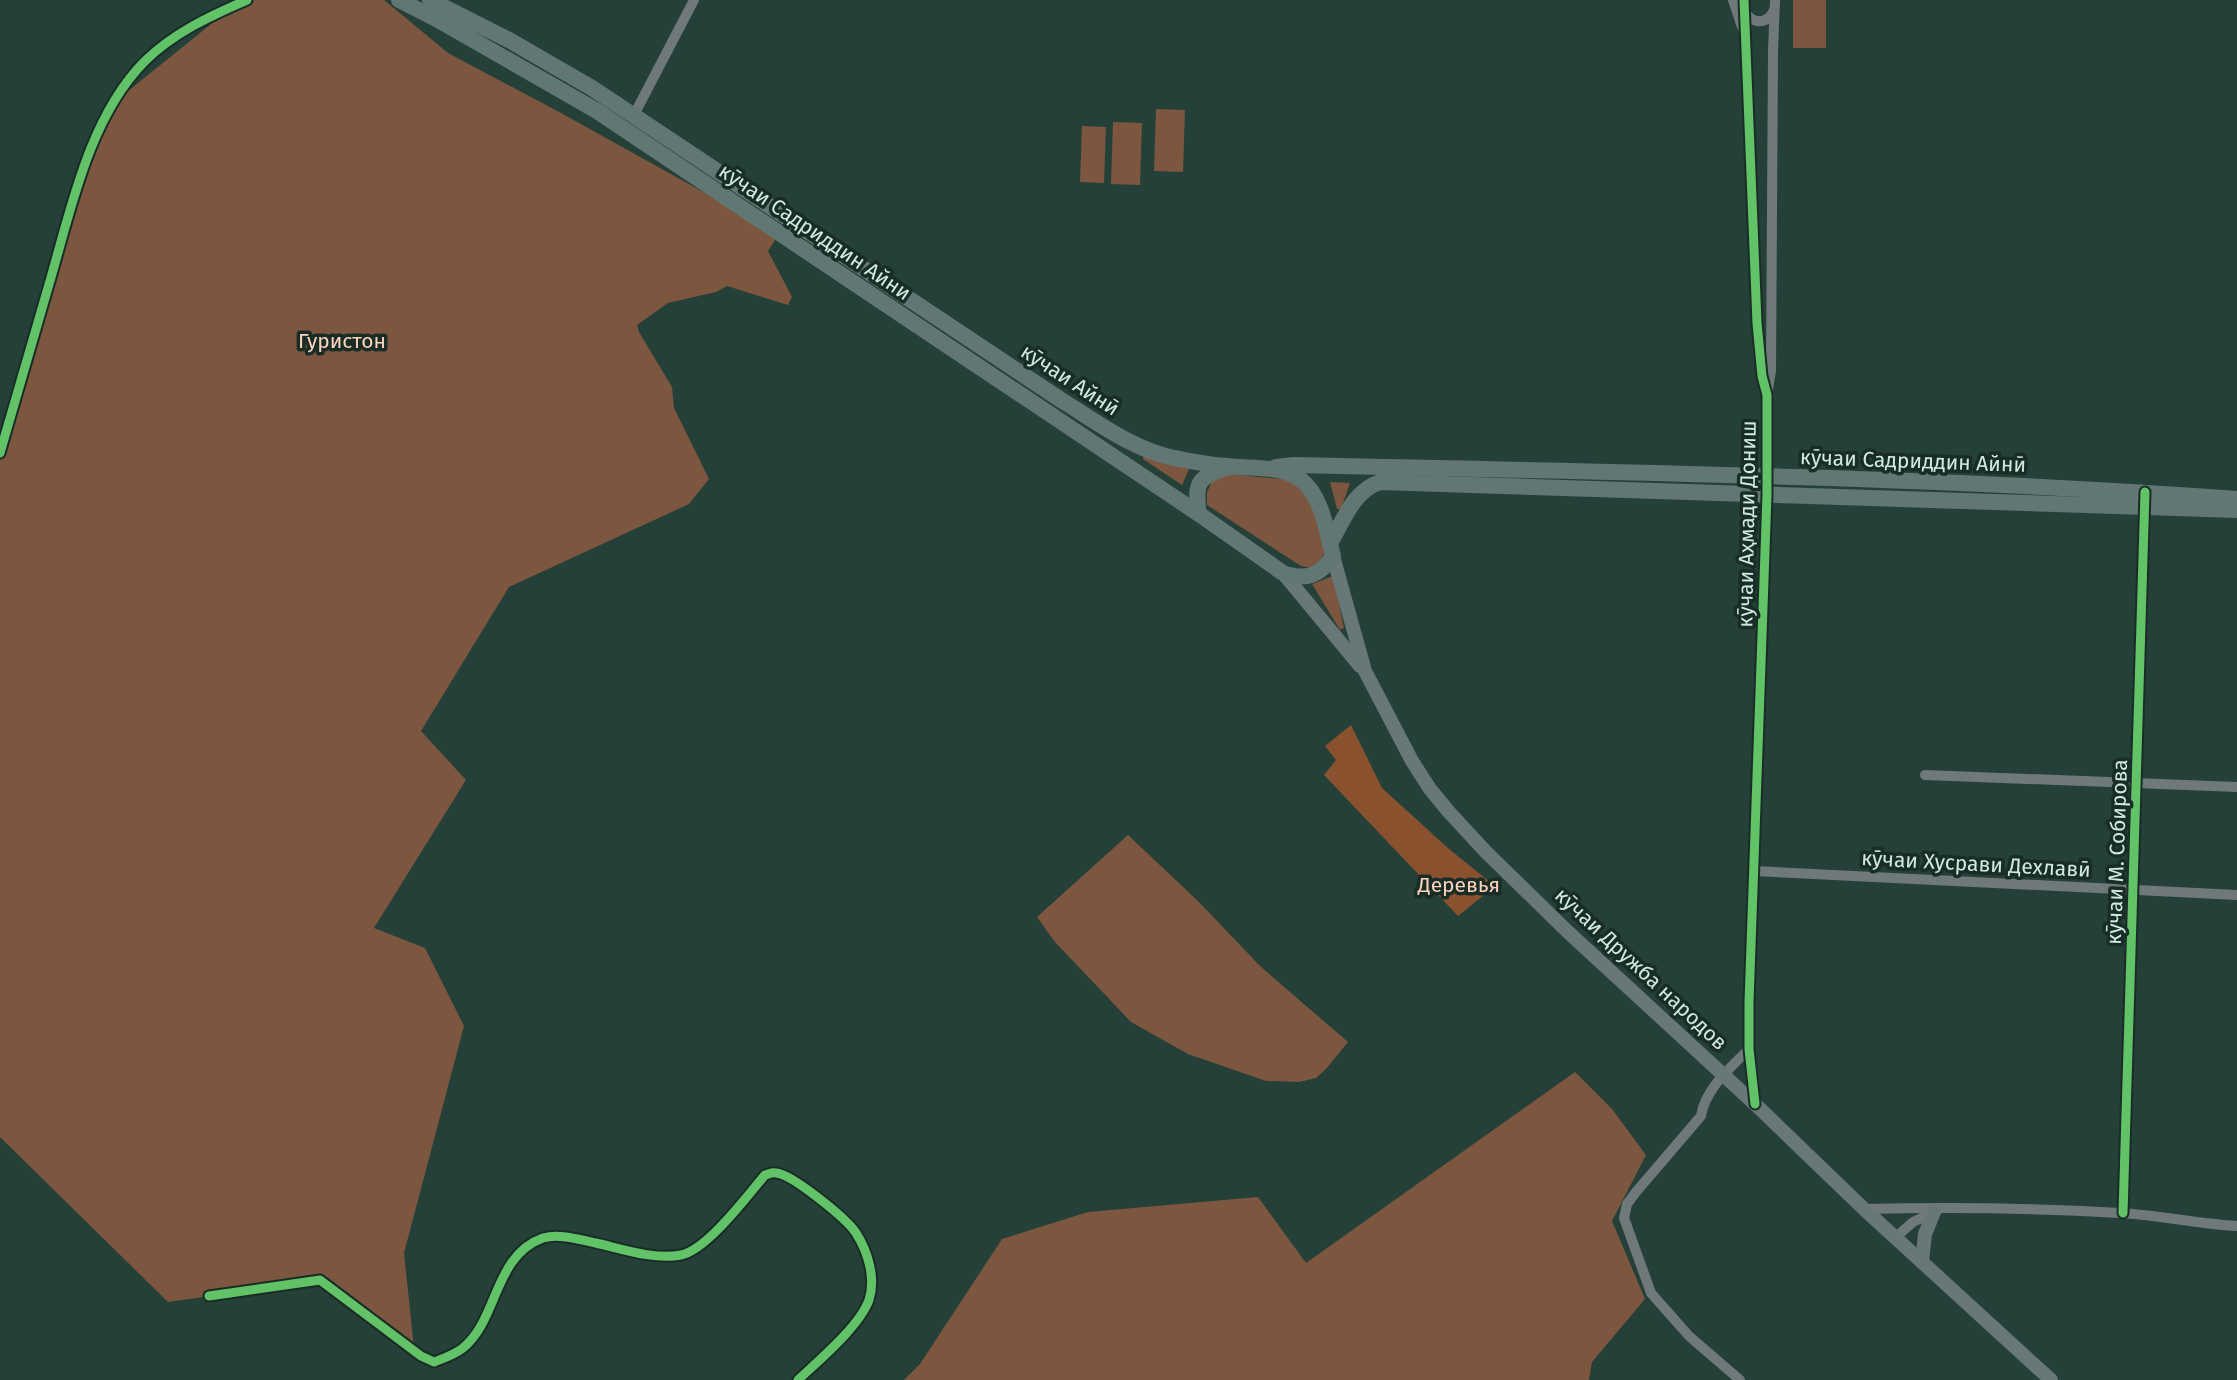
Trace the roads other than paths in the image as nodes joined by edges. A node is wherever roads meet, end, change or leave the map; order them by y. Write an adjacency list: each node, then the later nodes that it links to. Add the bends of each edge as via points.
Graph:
1 (247, 0): 12 (street, via 179,33 156,51 130,77 104,118 66,226)
2 (399, 0): 20 (highway, кӯчаи Садриддин Айни, via 597,111)
3 (430, 0): 9 (highway, кӯчаи Садриддин Айни, via 519,46)
4 (694, 0): 9 (street)
5 (1733, 0): 8 (street)
6 (1744, 5): 7 (street, via 1747,16 1759,22 1766,20); 8 (street, кӯчаи Аҳмади Дониш)
7 (1775, 5): 11 (street)
8 (1746, 40): 11 (street, кӯчаи Аҳмади Дониш, via 1758,334)
9 (634, 115): 10 (highway, кӯчаи Садриддин Айни)
10 (904, 296): 13 (highway, кӯчаи Айнӣ, via 1129,442 1151,452)
11 (1767, 396): 15 (street, кӯчаи Аҳмади Дониш)
12 (0, 453)
13 (1228, 467): 14 (highway); 20 (highway, via 1199,481)
14 (1263, 468): 15 (highway, кӯчаи Садриддин Айнӣ, via 1294,465); 21 (highway, via 1292,475 1305,485 1318,506)
15 (1767, 477): 16 (street, кӯчаи Аҳмади Дониш); 18 (highway, кӯчаи Садриддин Айнӣ)
16 (1768, 495): 18 (highway, кӯчаи Садриддин Айнӣ); 21 (highway, кӯчаи Садриддин Айнӣ, via 1380,482 1358,496); 27 (street, кӯчаи Аҳмади Дониш)
17 (2237, 499): 18 (highway, кӯчаи Садриддин Айнӣ)
18 (2145, 500): 19 (highway, кӯчаи Садриддин Айнӣ); 25 (street, кӯчаи М. Собирова)
19 (2237, 510)
20 (1199, 514): 22 (highway)
21 (1332, 550): 22 (highway, via 1328,565 1314,576); 23 (main road)
22 (1283, 573): 23 (main road)
23 (1365, 671): 31 (main road, кӯчаи Дружба народов, via 1412,761 1449,812 1559,923)
24 (1925, 775): 25 (street)
25 (2137, 784): 26 (street); 28 (street, кӯчаи М. Собирова)
26 (2237, 788)
27 (1754, 871): 28 (street, кӯчаи Хусрави Дехлавӣ); 30 (street, кӯчаи Аҳмади Дониш)
28 (2133, 891): 29 (street, кӯчаи Хусрави Дехлавӣ); 36 (street, кӯчаи М. Собирова)
29 (2237, 895)
30 (1749, 1049): 31 (street); 32 (street, кӯчаи Аҳмади Дониш)
31 (1723, 1075): 32 (main road, кӯчаи Дружба народов); 42 (street, via 1704,1103 1701,1116 1632,1198 1625,1218 1651,1293 1689,1336)
32 (1755, 1104): 34 (main road, кӯчаи Дружба народов)
33 (1955, 1207): 34 (street); 35 (street); 36 (street)
34 (1864, 1209): 38 (main road, кӯчаи Дружба народов)
35 (1934, 1212): 38 (street); 39 (main road, via 1925,1234)
36 (2123, 1213): 37 (street)
37 (2237, 1226)
38 (1896, 1237): 39 (main road, кӯчаи Дружба народов)
39 (1922, 1262): 43 (main road, кӯчаи Дружба народов)
40 (209, 1296): 41 (street, via 320,1280 434,1362 472,1339 501,1279 516,1258 543,1238 561,1236 635,1252 679,1255 705,1242 765,1175 778,1173 801,1185 848,1223 870,1267 869,1300 862,1313)
41 (798, 1380)
42 (1740, 1380)
43 (2051, 1380)

